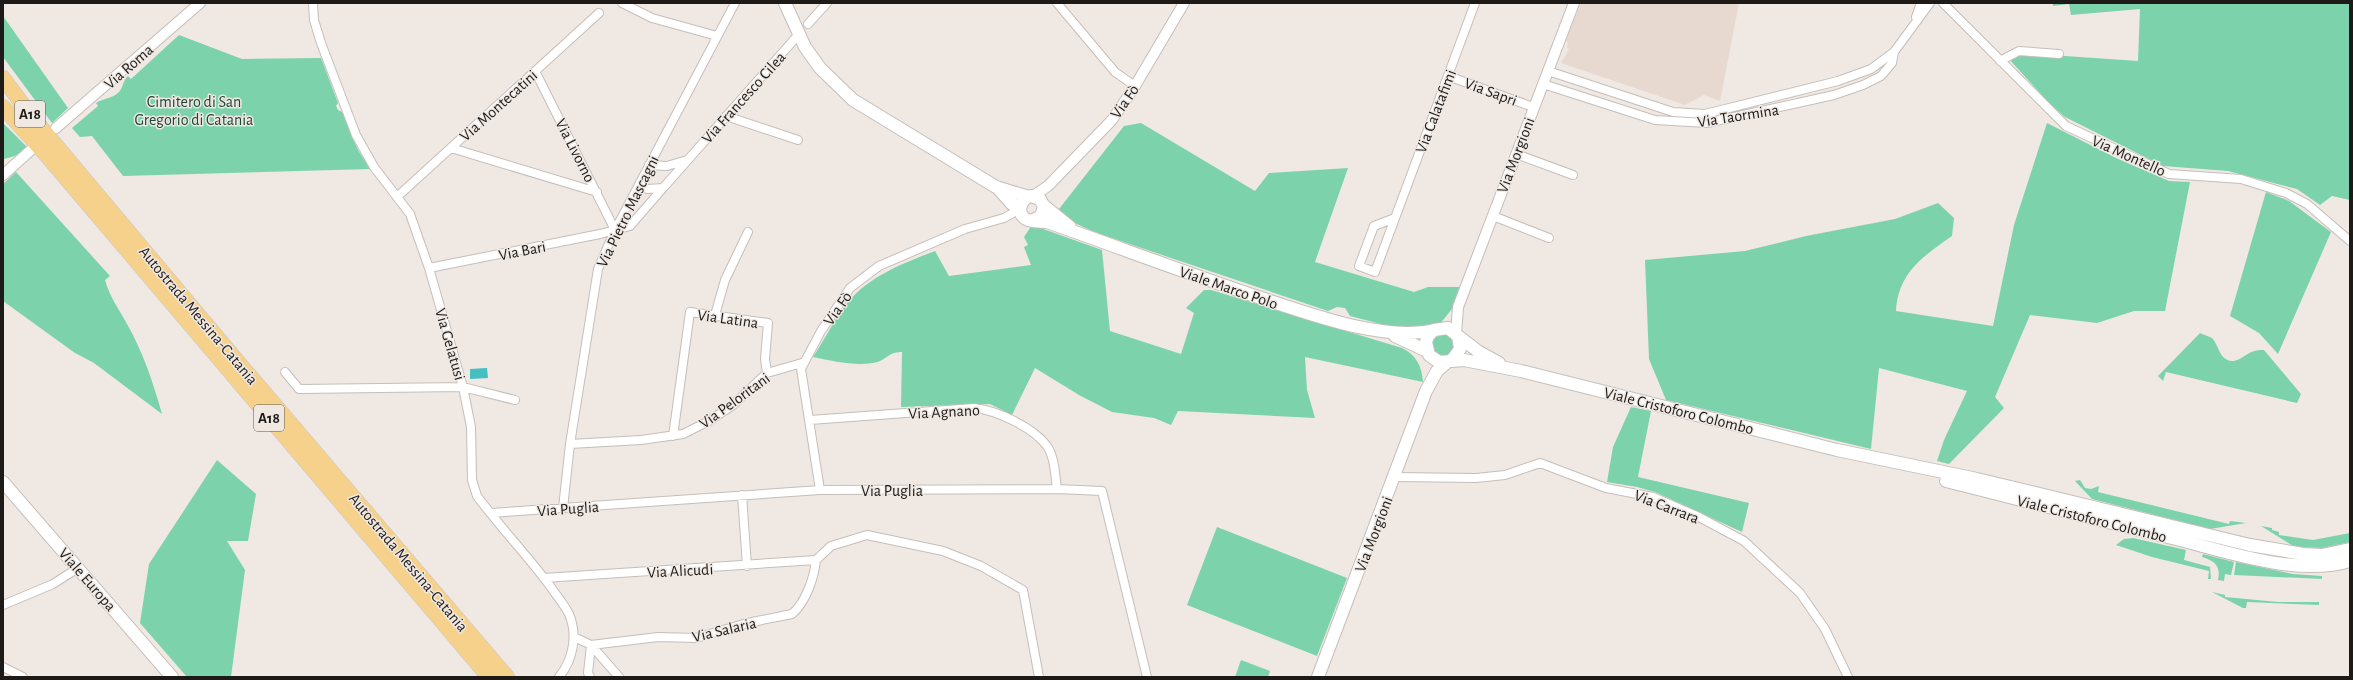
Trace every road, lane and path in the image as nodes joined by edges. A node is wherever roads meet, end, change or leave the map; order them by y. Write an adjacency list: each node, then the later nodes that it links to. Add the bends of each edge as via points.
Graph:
1 (200, 3): 34 (street, Via Roma)
2 (313, 3): 47 (street, Via Gelatusi, via 314,20 321,43 356,135 374,167)
3 (622, 3): 18 (street, via 652,18)
4 (735, 3): 18 (street, Via Pietro Mascagni)
5 (827, 3): 16 (street)
6 (1057, 3): 28 (street, via 1115,72)
7 (1184, 3): 28 (street, Via Fò)
8 (1475, 3): 25 (street, Via Calatafimi)
9 (1574, 3): 22 (street, Via Morgioni)
10 (1921, 3): 15 (street, Via Taormina)
11 (1930, 3): 15 (street, Via Taormina)
12 (1943, 3): 21 (street, Via Montello)
13 (787, 6): 17 (main road)
14 (599, 13): 23 (street, Via Montecatini)
15 (1914, 22): 19 (street, Via Taormina)
16 (808, 24)
17 (799, 34): 33 (street, Via Francesco Cilea); 44 (main road, via 820,68 853,100)
18 (717, 36): 40 (street, Via Pietro Mascagni)
19 (1894, 52): 24 (street, Via Taormina, via 1871,69 1838,81 1704,114 1673,112); 29 (street, Via Taormina, via 1892,63 1881,76 1864,86 1707,123 1655,120)
20 (2060, 54): 21 (street, via 2019,51)
21 (2000, 61): 56 (street, Via Montello, via 2066,126 2169,174 2235,178 2286,193 2307,204)
22 (1548, 70): 24 (street, Via Taormina); 27 (street, Via Morgioni)
23 (535, 71): 36 (street, Via Montecatini); 46 (street, Via Livorno)
24 (1562, 75): 29 (street)
25 (1448, 76): 31 (street, Via Sapri); 51 (street, Via Calatafimi)
26 (3, 78): 97 (highway, Autostrada Messina-Catania / A18, via 32,117 230,354)
27 (1543, 84): 29 (street, Via Taormina); 31 (street, Via Morgioni)
28 (1135, 86): 48 (street, Via Fò, via 1112,120)
29 (1557, 89)
30 (3, 92): 96 (highway)
31 (1533, 107): 38 (street, Via Morgioni)
32 (4, 108): 95 (highway, Autostrada Messina-Catania / A18)
33 (726, 116): 35 (street); 39 (street, Via Francesco Cilea)
34 (56, 128)
35 (798, 140)
36 (451, 148): 46 (street); 47 (street, Via Montecatini)
37 (31, 150): 41 (street)
38 (1516, 154): 42 (street); 50 (street, Via Morgioni)
39 (686, 159): 40 (street, via 676,165); 45 (street, Via Francesco Cilea)
40 (649, 164): 43 (street, Via Pietro Mascagni)
41 (3, 174)
42 (1573, 175)
43 (639, 185): 45 (street, via 647,189); 52 (street, Via Pietro Mascagni)
44 (996, 187): 48 (main road); 49 (main road)
45 (663, 188): 52 (street, Via Bari, via 630,226)
46 (597, 192): 52 (street, Via Livorno)
47 (398, 196): 57 (street, Via Gelatusi, via 410,214)
48 (1037, 200): 49 (main road, via 1023,201); 49 (main road, via 1042,214); 54 (main road)
49 (1026, 216): 54 (main road, Viale Marco Polo); 65 (street, Via Fò, via 1004,218 965,229 879,266 850,288)
50 (1493, 216): 55 (street); 58 (street, Via Morgioni)
51 (1395, 218): 51 (street, Via Calatafimi, via 1374,272 1359,266 1374,226)
52 (615, 230): 57 (street, Via Bari); 74 (street, Via Pietro Mascagni, via 598,269)
53 (748, 232): 59 (street, via 726,280)
54 (1080, 234): 61 (main road, Viale Marco Polo, via 1302,311)
55 (1548, 238)
56 (2350, 241)
57 (429, 268): 69 (street, Via Gelatusi)
58 (1458, 307): 60 (street); 62 (street)
59 (715, 315): 68 (street, Via Latina, via 768,323 765,359); 73 (street, Via Latina, via 690,312)
60 (1438, 329): 61 (main road, via 1419,334); 62 (main road, via 1448,328); 63 (main road, via 1427,339)
61 (1381, 331): 63 (main road)
62 (1457, 335): 64 (main road, via 1460,349); 66 (main road, via 1494,361)
63 (1428, 353): 64 (main road, via 1436,361); 70 (main road)
64 (1449, 362): 66 (main road, via 1476,362); 70 (main road, via 1437,371)
65 (802, 363): 68 (street, Via Peloritani); 72 (street)
66 (1521, 371): 75 (main road, Viale Cristoforo Colombo)
67 (284, 372): 69 (street, via 299,389)
68 (767, 373): 73 (street, Via Peloritani, via 733,405 709,422)
69 (463, 387): 71 (street); 82 (street, Via Gelatusi, via 471,428 472,480 477,496)
70 (1426, 391): 76 (main road, Via Morgioni)
71 (514, 400)
72 (810, 420): 78 (street, Via Agnano, via 974,408 998,412 1032,432 1047,446 1052,457); 79 (street)
73 (673, 436): 74 (street, Via Peloritani)
74 (570, 444): 81 (street, Via Pietro Mascagni)
75 (1837, 450): 83 (main road, Viale Cristoforo Colombo, via 1977,479 2250,545 2322,555); 85 (main road, Viale Cristoforo Colombo, via 2040,505 2241,555 2302,566 2323,567)
76 (1395, 477): 103 (main road, Via Morgioni); 104 (street, Via Carrara, via 1476,478 1505,475 1540,463 1606,488 1653,497 1699,517 1744,541 1800,593 1825,630)
77 (3, 482): 87 (main road, Viale Europa)
78 (1057, 489): 79 (street, Via Puglia); 102 (street, Via Puglia, via 1102,491)
79 (820, 490): 80 (street, Via Puglia)
80 (742, 495): 81 (street, Via Puglia); 86 (street)
81 (563, 508): 82 (street, Via Puglia)
82 (491, 513): 88 (street, Via Gelatusi)
83 (2350, 549)
84 (816, 560): 86 (street, Via Alicudi); 91 (street, Via Salaria, via 813,578 798,609 792,614 747,623 696,638 658,637); 101 (street, via 831,546 867,535 943,551 981,566 1023,590)
85 (2350, 562)
86 (747, 566): 88 (street, Via Alicudi)
87 (78, 568): 89 (street, via 53,584); 94 (main road, Viale Europa)
88 (544, 578): 90 (street, Via Gelatusi, via 569,614)
89 (3, 605)
90 (574, 637): 91 (street); 98 (street, Via Gelatusi, via 570,658)
91 (591, 645): 99 (street, via 588,673); 100 (street)
92 (3, 667): 93 (street)
93 (23, 677)
94 (172, 677)
95 (490, 677)
96 (498, 677)
97 (507, 677)
98 (559, 677)
99 (590, 677)
100 (619, 677)
101 (1039, 677)
102 (1147, 677)
103 (1318, 677)
104 (1848, 677)

